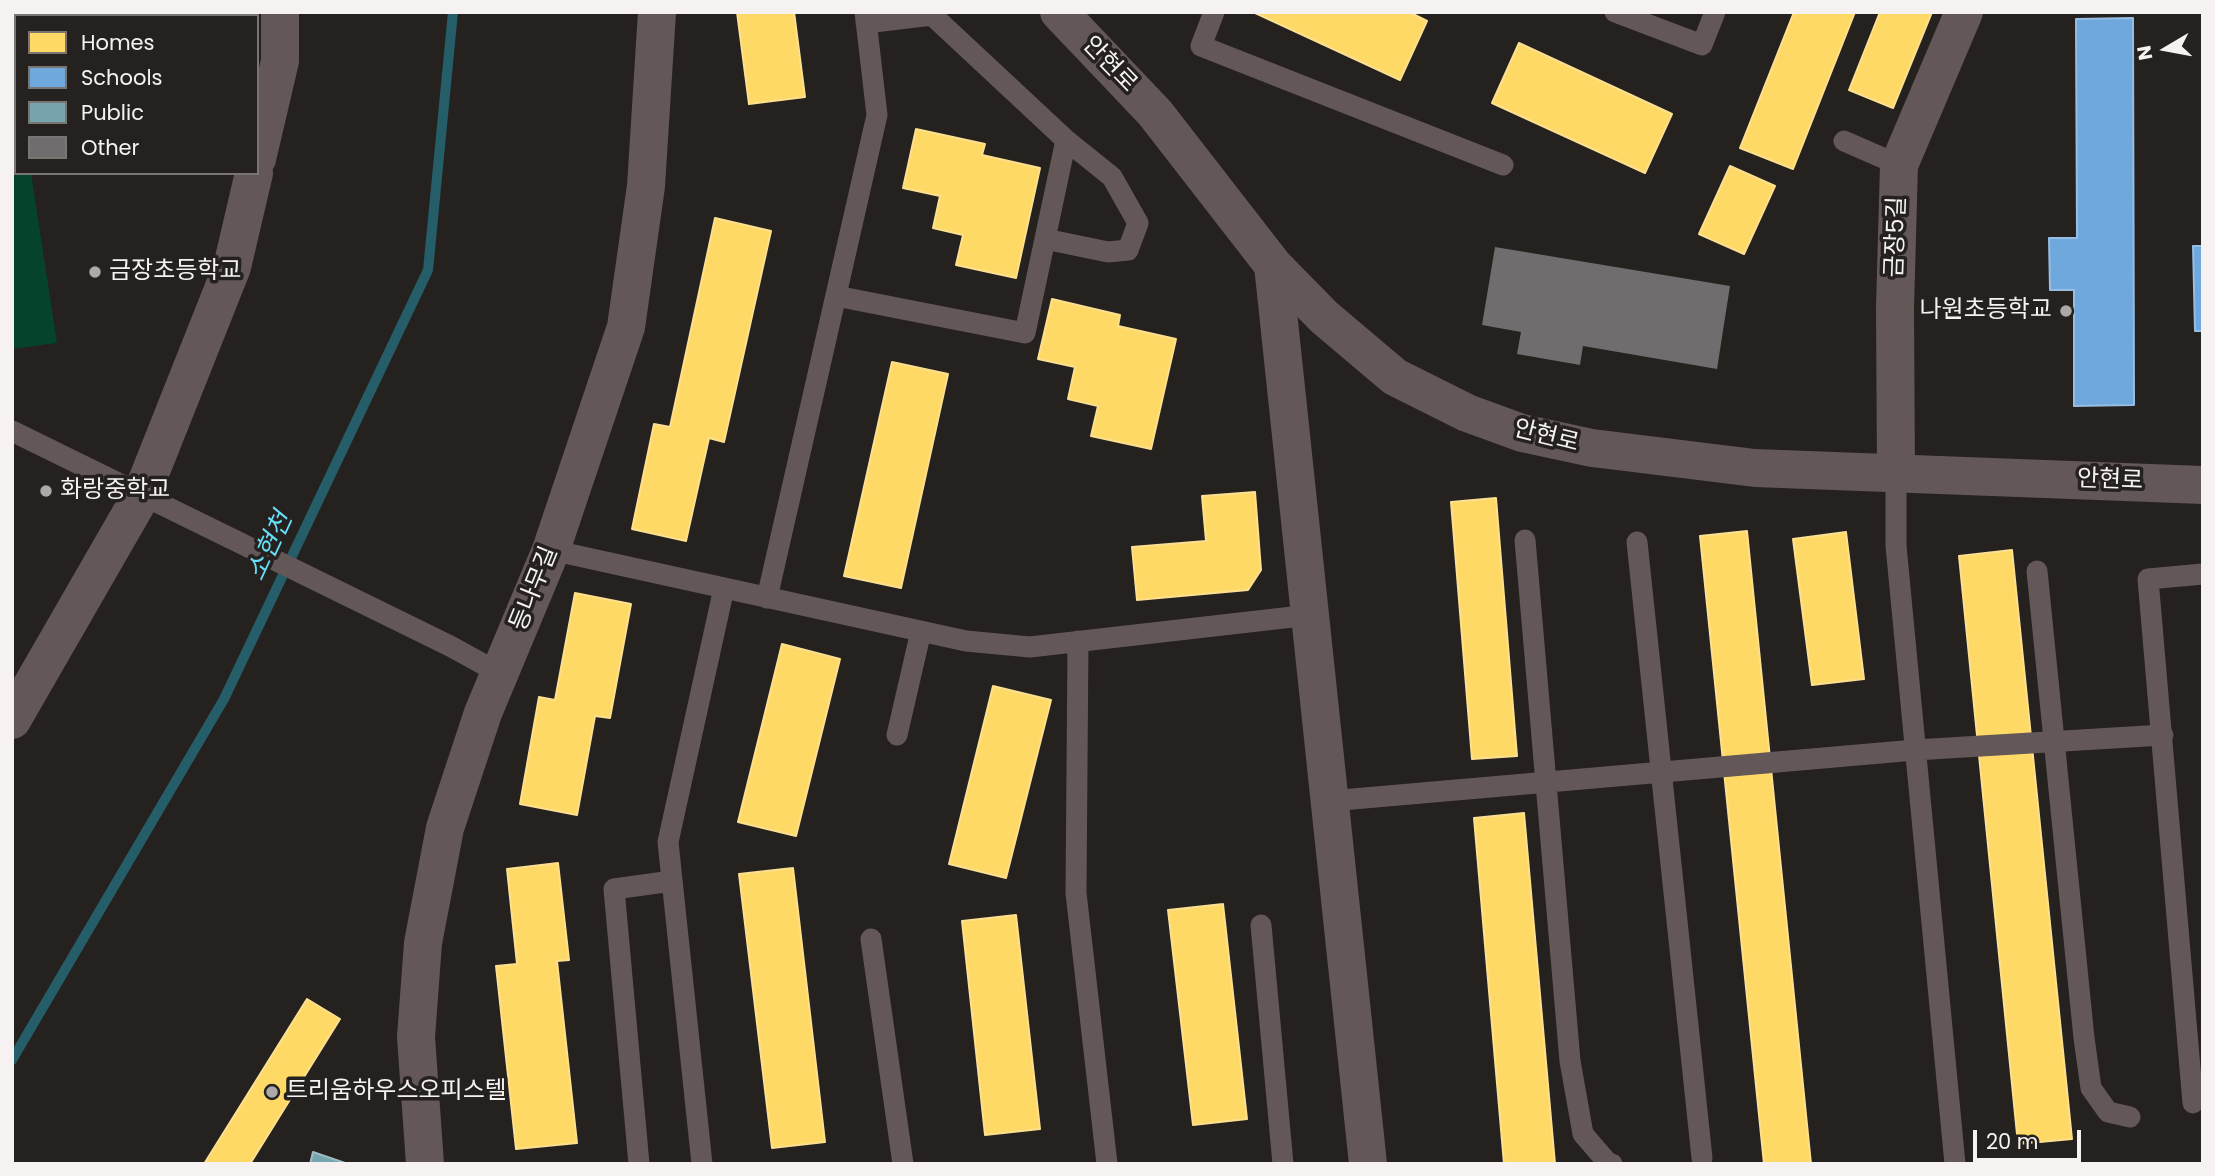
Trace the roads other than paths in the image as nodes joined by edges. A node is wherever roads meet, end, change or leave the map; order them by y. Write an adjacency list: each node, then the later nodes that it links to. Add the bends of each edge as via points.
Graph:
1 (280, 12): 11 (street, via 280,61)
2 (657, 12): 24 (street, 등나무길, via 646,186 626,327)
3 (1059, 12): 16 (street, 안현로, via 1155,113)
4 (1213, 12): 12 (lane, via 1201,46)
5 (1615, 12): 6 (lane, via 1702,45)
6 (1715, 12)
7 (1964, 12): 13 (street, 금장5길)
8 (866, 17): 9 (lane, via 932,15); 17 (lane, via 877,115)
9 (1066, 141): 15 (lane); 15 (lane, via 1112,177 1138,223 1128,250 1108,251)
10 (1844, 141): 13 (lane)
11 (259, 150)
12 (1503, 164)
13 (1899, 165): 19 (street, 금장5길)
14 (254, 175): 21 (street, via 232,267)
15 (1045, 239): 17 (lane, via 1025,333)
16 (1273, 265): 19 (street, 안현로, via 1324,317 1395,377 1466,413 1522,433 1592,448 1755,468); 29 (street)
17 (836, 296): 28 (lane)
18 (12, 431): 21 (lane)
19 (1896, 474): 20 (street, 안현로); 37 (lane, via 1896,546)
20 (2203, 485)
21 (141, 496): 32 (lane); 33 (street)
22 (1525, 540): 39 (lane)
23 (1637, 542): 38 (lane)
24 (551, 550): 27 (lane); 32 (street, 등나무길)
25 (2037, 570): 36 (lane)
26 (2203, 574): 35 (lane, via 2148,579)
27 (724, 588): 28 (lane); 41 (lane, via 668,842)
28 (767, 597): 30 (lane)
29 (1310, 615): 31 (lane); 40 (street)
30 (921, 631): 31 (lane, via 1030,647); 34 (lane)
31 (1078, 641): 51 (lane, via 1076,893)
32 (501, 674): 47 (street, 등나무길, via 483,713 445,828 423,943 416,1037)
33 (12, 720)
34 (897, 734)
35 (2162, 734): 36 (lane); 44 (lane)
36 (2054, 741): 37 (lane); 45 (lane, via 2091,1088 2108,1112)
37 (1915, 750): 38 (lane); 55 (lane)
38 (1661, 771): 39 (lane); 46 (lane)
39 (1546, 781): 40 (lane); 54 (lane, via 1573,1073 1583,1134)
40 (1330, 801): 53 (street)
41 (672, 881): 48 (lane, via 614,889); 49 (lane)
42 (1261, 925): 52 (lane)
43 (872, 939): 50 (lane)
44 (2193, 1103)
45 (2130, 1117)
46 (1702, 1158)
47 (425, 1164)
48 (639, 1164)
49 (702, 1164)
50 (903, 1164)
51 (1107, 1164)
52 (1283, 1164)
53 (1368, 1164)
54 (1612, 1164)
55 (1955, 1164)

